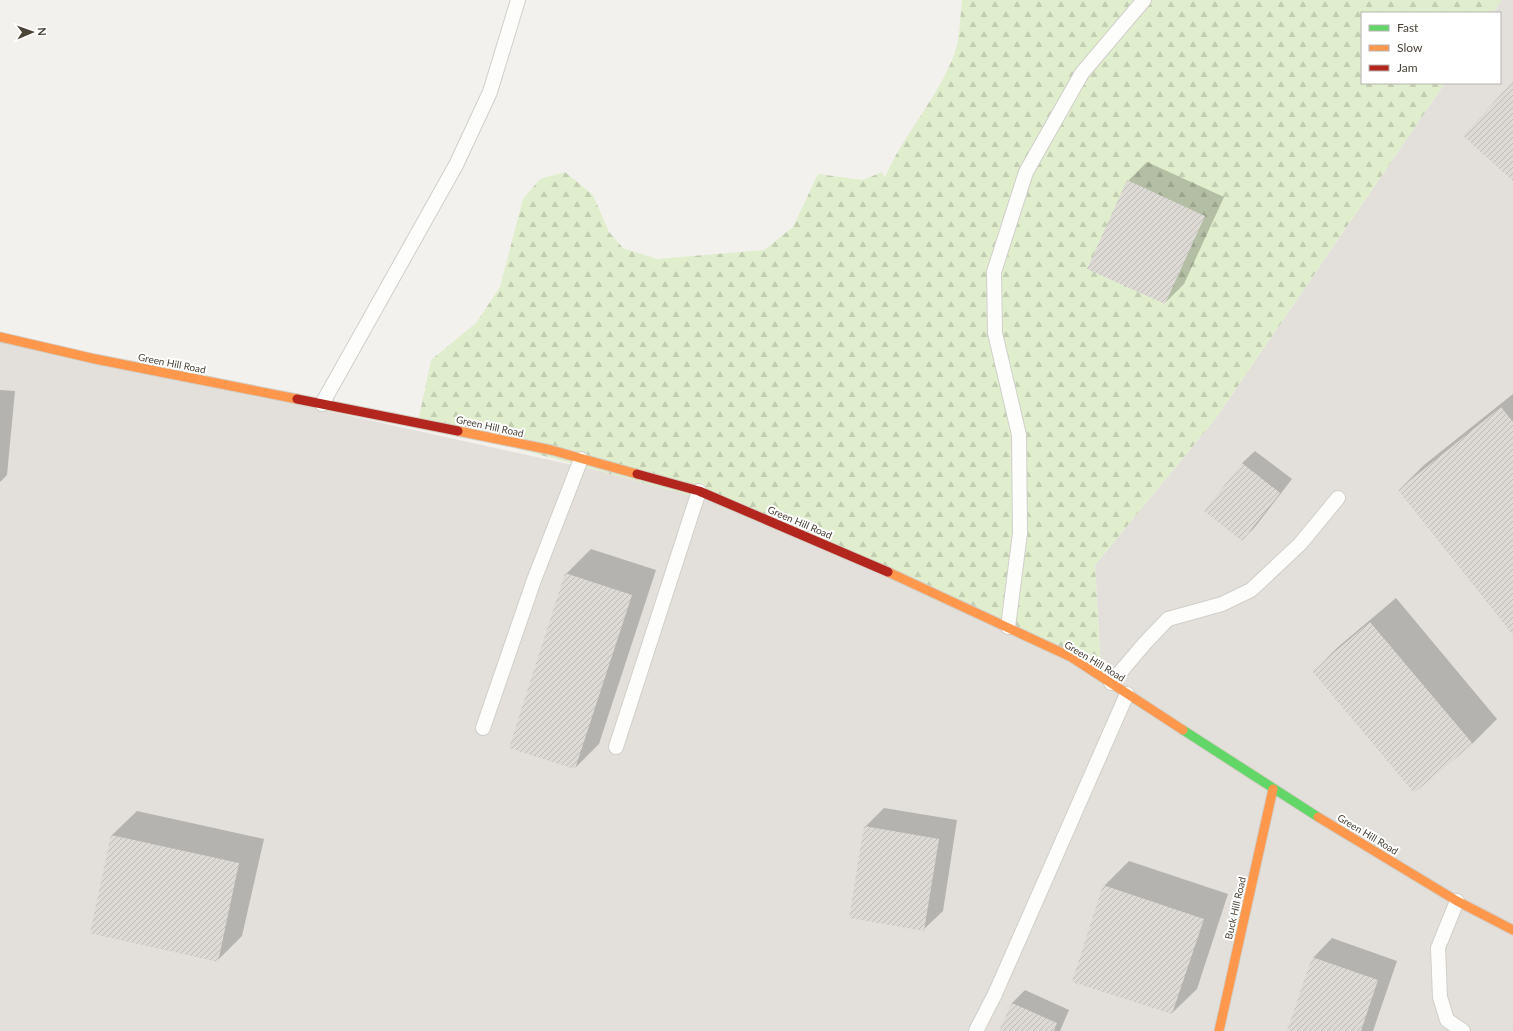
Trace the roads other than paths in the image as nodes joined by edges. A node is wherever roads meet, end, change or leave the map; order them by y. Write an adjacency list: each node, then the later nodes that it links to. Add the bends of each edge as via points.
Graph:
1 (518, 0): 4 (lane, via 490,92 456,166)
2 (1144, 0): 8 (lane, via 1082,73 1026,172 994,272 995,332 1020,436 1020,533)
3 (0, 337): 4 (main road, Green Hill Road, via 95,359)
4 (322, 404): 5 (main road, Green Hill Road, via 477,434)
5 (581, 458): 6 (main road, Green Hill Road); 11 (lane, via 534,580)
6 (699, 491): 8 (main road, Green Hill Road, via 919,585); 12 (lane)
7 (1338, 498): 9 (lane, via 1300,544 1251,590 1222,604 1168,619)
8 (1008, 627): 9 (main road, Green Hill Road, via 1071,657)
9 (1111, 683): 10 (main road, Green Hill Road)
10 (1127, 694): 13 (main road, Green Hill Road); 16 (lane, via 995,994)
11 (483, 728)
12 (616, 747)
13 (1273, 789): 14 (main road, Green Hill Road); 17 (main road, Buck Hill Road)
14 (1457, 901): 15 (main road, Green Hill Road); 18 (lane, via 1438,948 1440,997 1447,1020)
15 (1513, 930)
16 (976, 1031)
17 (1219, 1031)
18 (1463, 1031)

